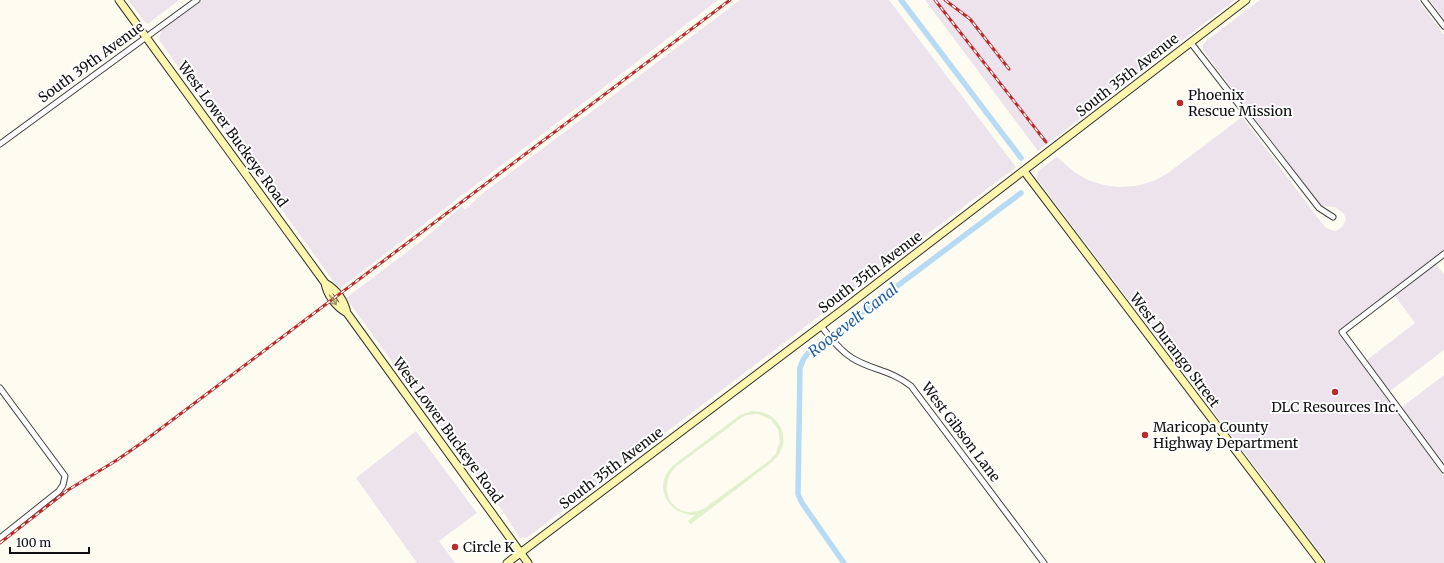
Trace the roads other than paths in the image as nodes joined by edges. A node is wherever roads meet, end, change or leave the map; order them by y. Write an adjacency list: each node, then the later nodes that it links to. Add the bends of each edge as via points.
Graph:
1 (119, 0): 6 (main road, West Lower Buckeye Road)
2 (197, 0): 6 (street, South 39th Avenue)
3 (1246, 0): 7 (main road, South 35th Avenue)
4 (1424, 0): 5 (street)
5 (1444, 26)
6 (147, 37): 8 (street, South 39th Avenue); 16 (main road, West Lower Buckeye Road, via 325,283 344,303 347,313)
7 (1190, 43): 9 (main road, South 35th Avenue); 10 (street, via 1319,208)
8 (0, 144)
9 (1024, 171): 12 (main road, South 35th Avenue); 20 (main road, West Durango Street)
10 (1333, 217)
11 (1444, 254): 14 (street, via 1342,332)
12 (822, 326): 16 (main road, South 35th Avenue); 19 (street, West Gibson Lane, via 832,340 852,358 888,371 911,386)
13 (0, 388): 15 (street, via 65,476 59,491)
14 (1444, 470)
15 (0, 538)
16 (521, 552): 17 (main road, South 35th Avenue); 18 (main road, West Lower Buckeye Road)
17 (507, 563)
18 (528, 563)
19 (1044, 563)
20 (1321, 563)

